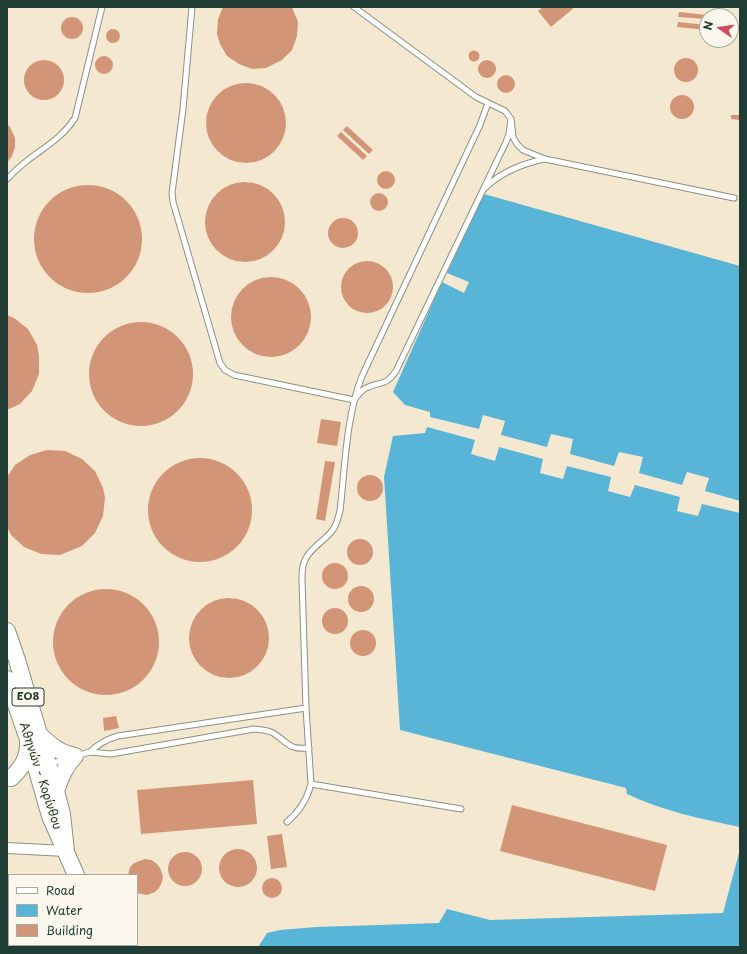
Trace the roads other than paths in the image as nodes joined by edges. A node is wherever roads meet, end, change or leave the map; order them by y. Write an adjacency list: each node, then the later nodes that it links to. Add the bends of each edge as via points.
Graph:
1 (102, 7): 7 (lane, via 75,118 57,139 27,160)
2 (192, 7): 10 (lane, via 183,109 172,192 220,363 234,376)
3 (354, 7): 4 (lane, via 476,97)
4 (488, 103): 5 (lane, via 504,111); 10 (lane, via 362,376)
5 (510, 119): 6 (lane, via 517,144 523,150); 8 (lane, via 509,134)
6 (545, 159): 8 (lane, via 512,169 488,185); 9 (lane)
7 (7, 179)
8 (479, 196): 10 (lane, via 396,371 384,383 366,388)
9 (734, 198)
10 (354, 400): 13 (lane, via 338,521 332,531 306,558 302,568)
11 (7, 631): 14 (main road, Αθηνών - Κορίνθου / ΕΟ8, via 17,660)
12 (7, 679): 14 (main road, Αθηνών - Κορίνθου / ΕΟ8)
13 (306, 708): 15 (lane); 16 (lane, via 108,738)
14 (34, 736): 16 (main road, via 66,754); 17 (main road, Αθηνών - Κορίνθου / ΕΟ8); 17 (main road, via 19,770)
15 (309, 748): 16 (lane, via 288,746 273,733 254,729 111,754); 18 (lane)
16 (83, 754): 17 (lane); 19 (main road, via 69,762)
17 (26, 772): 19 (main road, Αθηνών - Κορίνθου / ΕΟ8); 19 (main road, via 21,778)
18 (310, 784): 20 (lane); 21 (lane, via 300,810)
19 (50, 793): 23 (main road, Αθηνών - Κορίνθου / ΕΟ8, via 50,816)
20 (461, 809)
21 (288, 822)
22 (7, 848): 23 (street)
23 (66, 851): 24 (main road, Αθηνών - Κορίνθου / ΕΟ8)
24 (76, 874)

